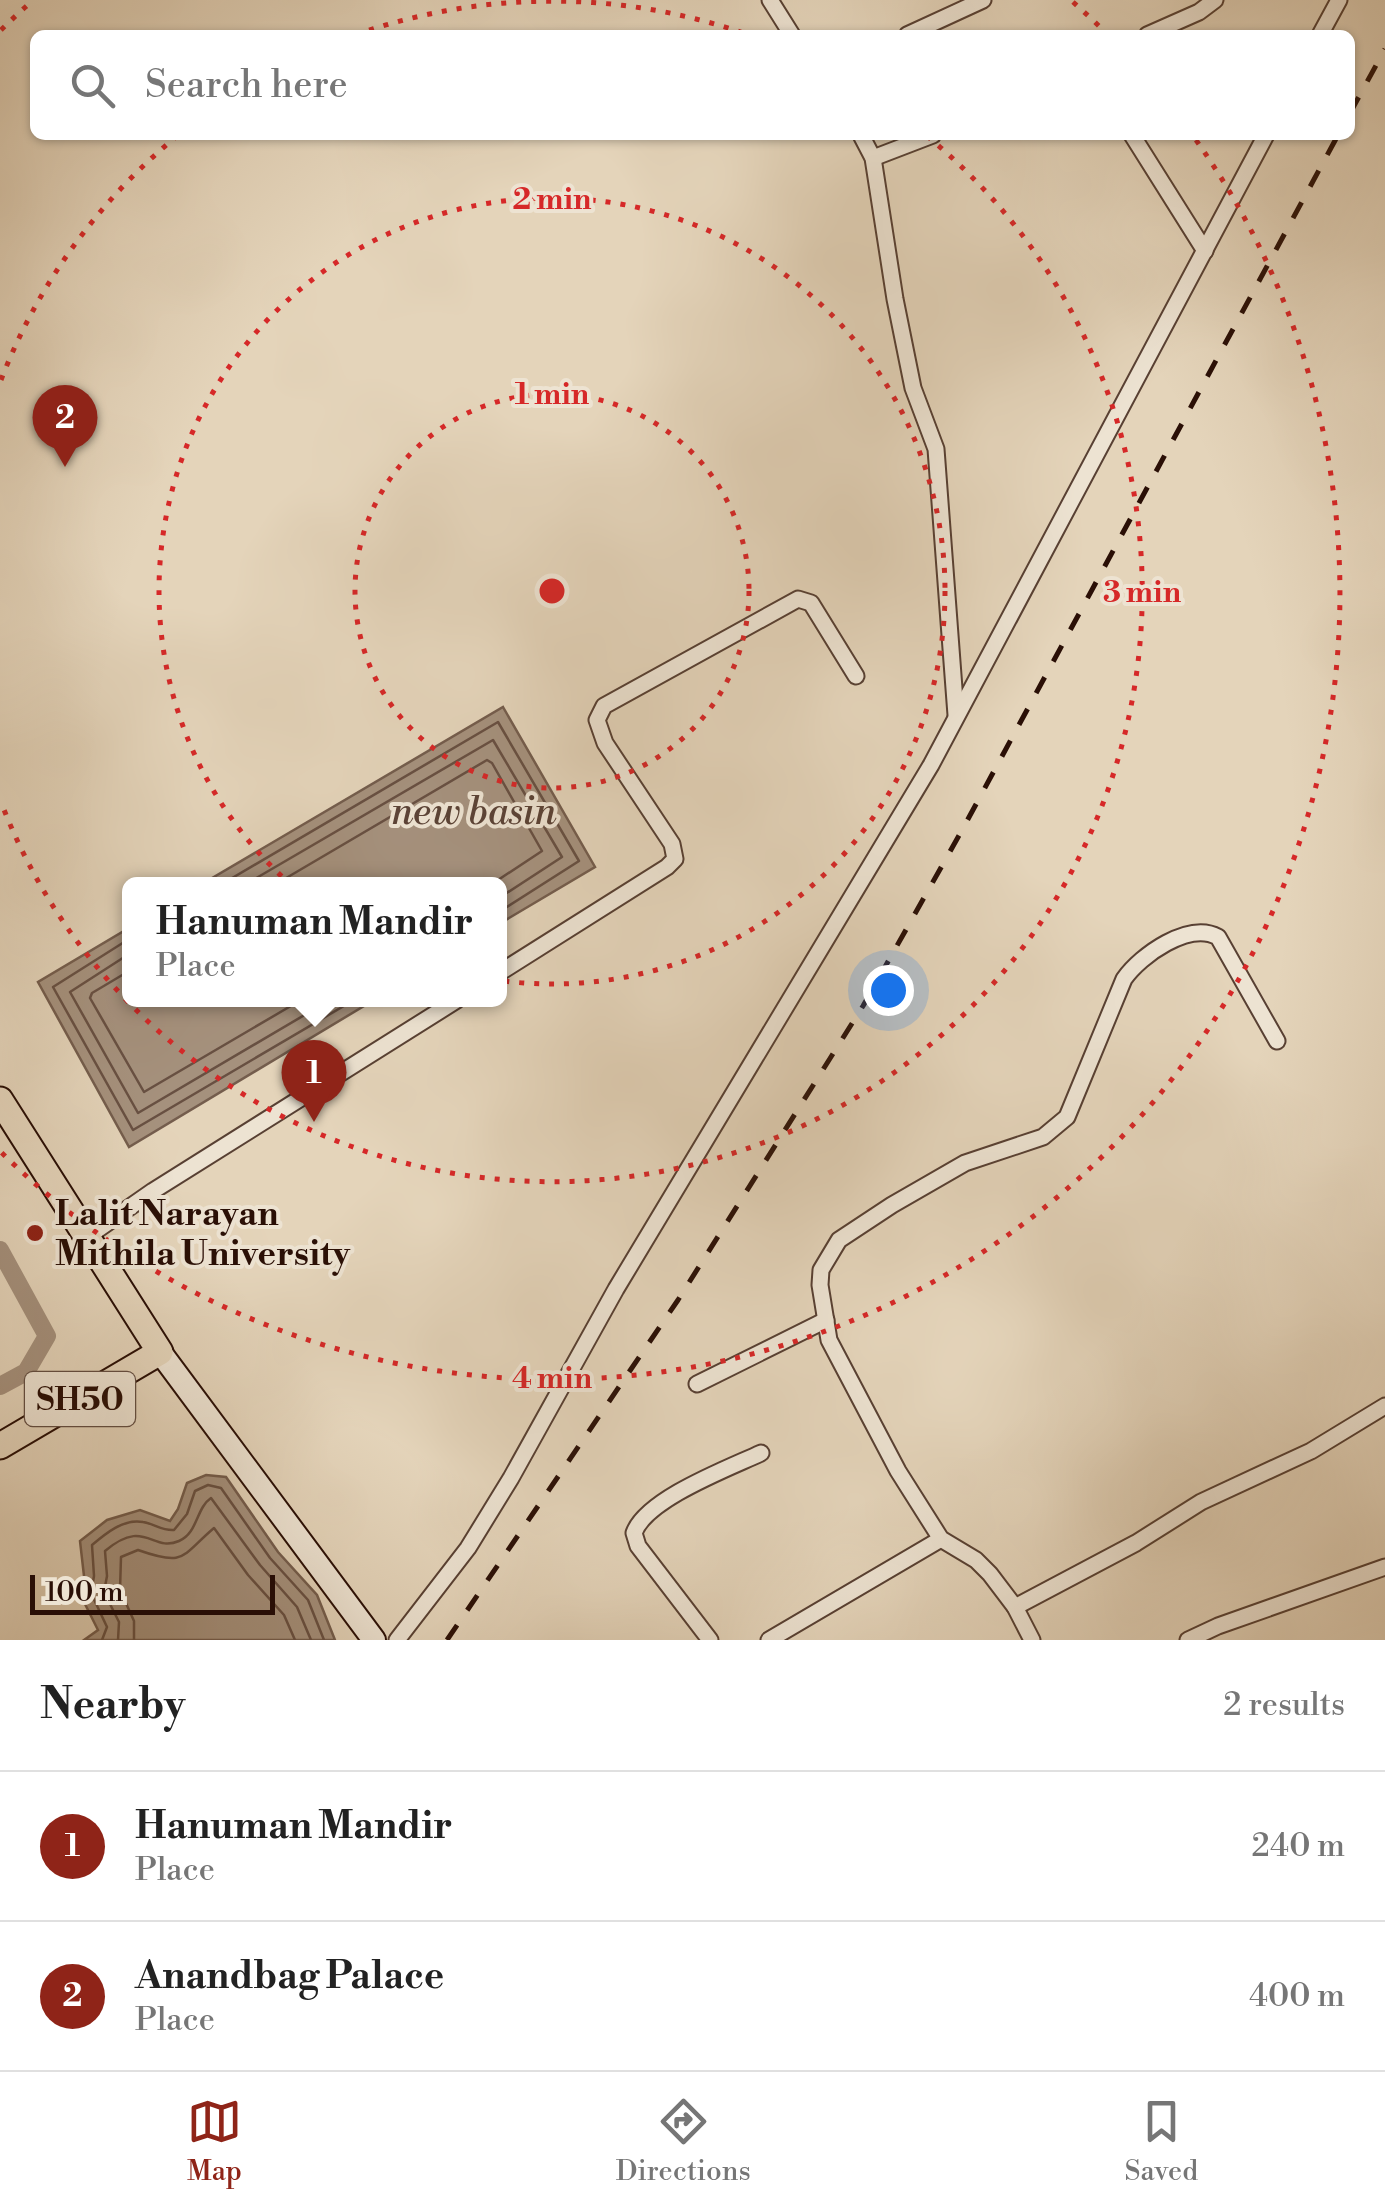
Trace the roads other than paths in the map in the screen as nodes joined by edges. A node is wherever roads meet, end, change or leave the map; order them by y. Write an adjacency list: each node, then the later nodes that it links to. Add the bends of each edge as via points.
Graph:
1 (770, 0): 5 (street)
2 (982, 0): 6 (street)
3 (1216, 0): 7 (street)
4 (1340, 0): 8 (street)
5 (789, 30)
6 (918, 30)
7 (1158, 30)
8 (1323, 30)
9 (864, 140): 13 (street)
10 (920, 140): 13 (street)
11 (1135, 140): 14 (street)
12 (1263, 140): 14 (street)
13 (873, 158): 16 (street, via 905,353 936,450)
14 (1206, 252): 16 (street)
15 (856, 676): 17 (street, via 811,603 798,599 604,706 597,720 605,743 672,844 675,859)
16 (956, 715): 32 (street, via 616,1288 511,1478 468,1548)
17 (507, 968)
18 (446, 1007): 21 (street)
19 (1277, 1041): 22 (street, via 1218,937 1202,932 1160,946 1124,980 1058,1128 965,1163 839,1240 821,1270)
20 (0, 1100): 21 (main road)
21 (86, 1237): 23 (main road)
22 (826, 1320): 24 (street); 28 (street, via 841,1366)
23 (160, 1352): 26 (main road, SH50); 31 (main road)
24 (697, 1384)
25 (1385, 1406): 30 (street)
26 (0, 1446)
27 (761, 1452): 33 (street, via 670,1499 634,1533)
28 (941, 1540): 30 (street, via 976,1560); 34 (street)
29 (1385, 1567): 36 (street)
30 (1015, 1608): 35 (street)
31 (374, 1640)
32 (397, 1640)
33 (710, 1640)
34 (769, 1640)
35 (1032, 1640)
36 (1188, 1640)

